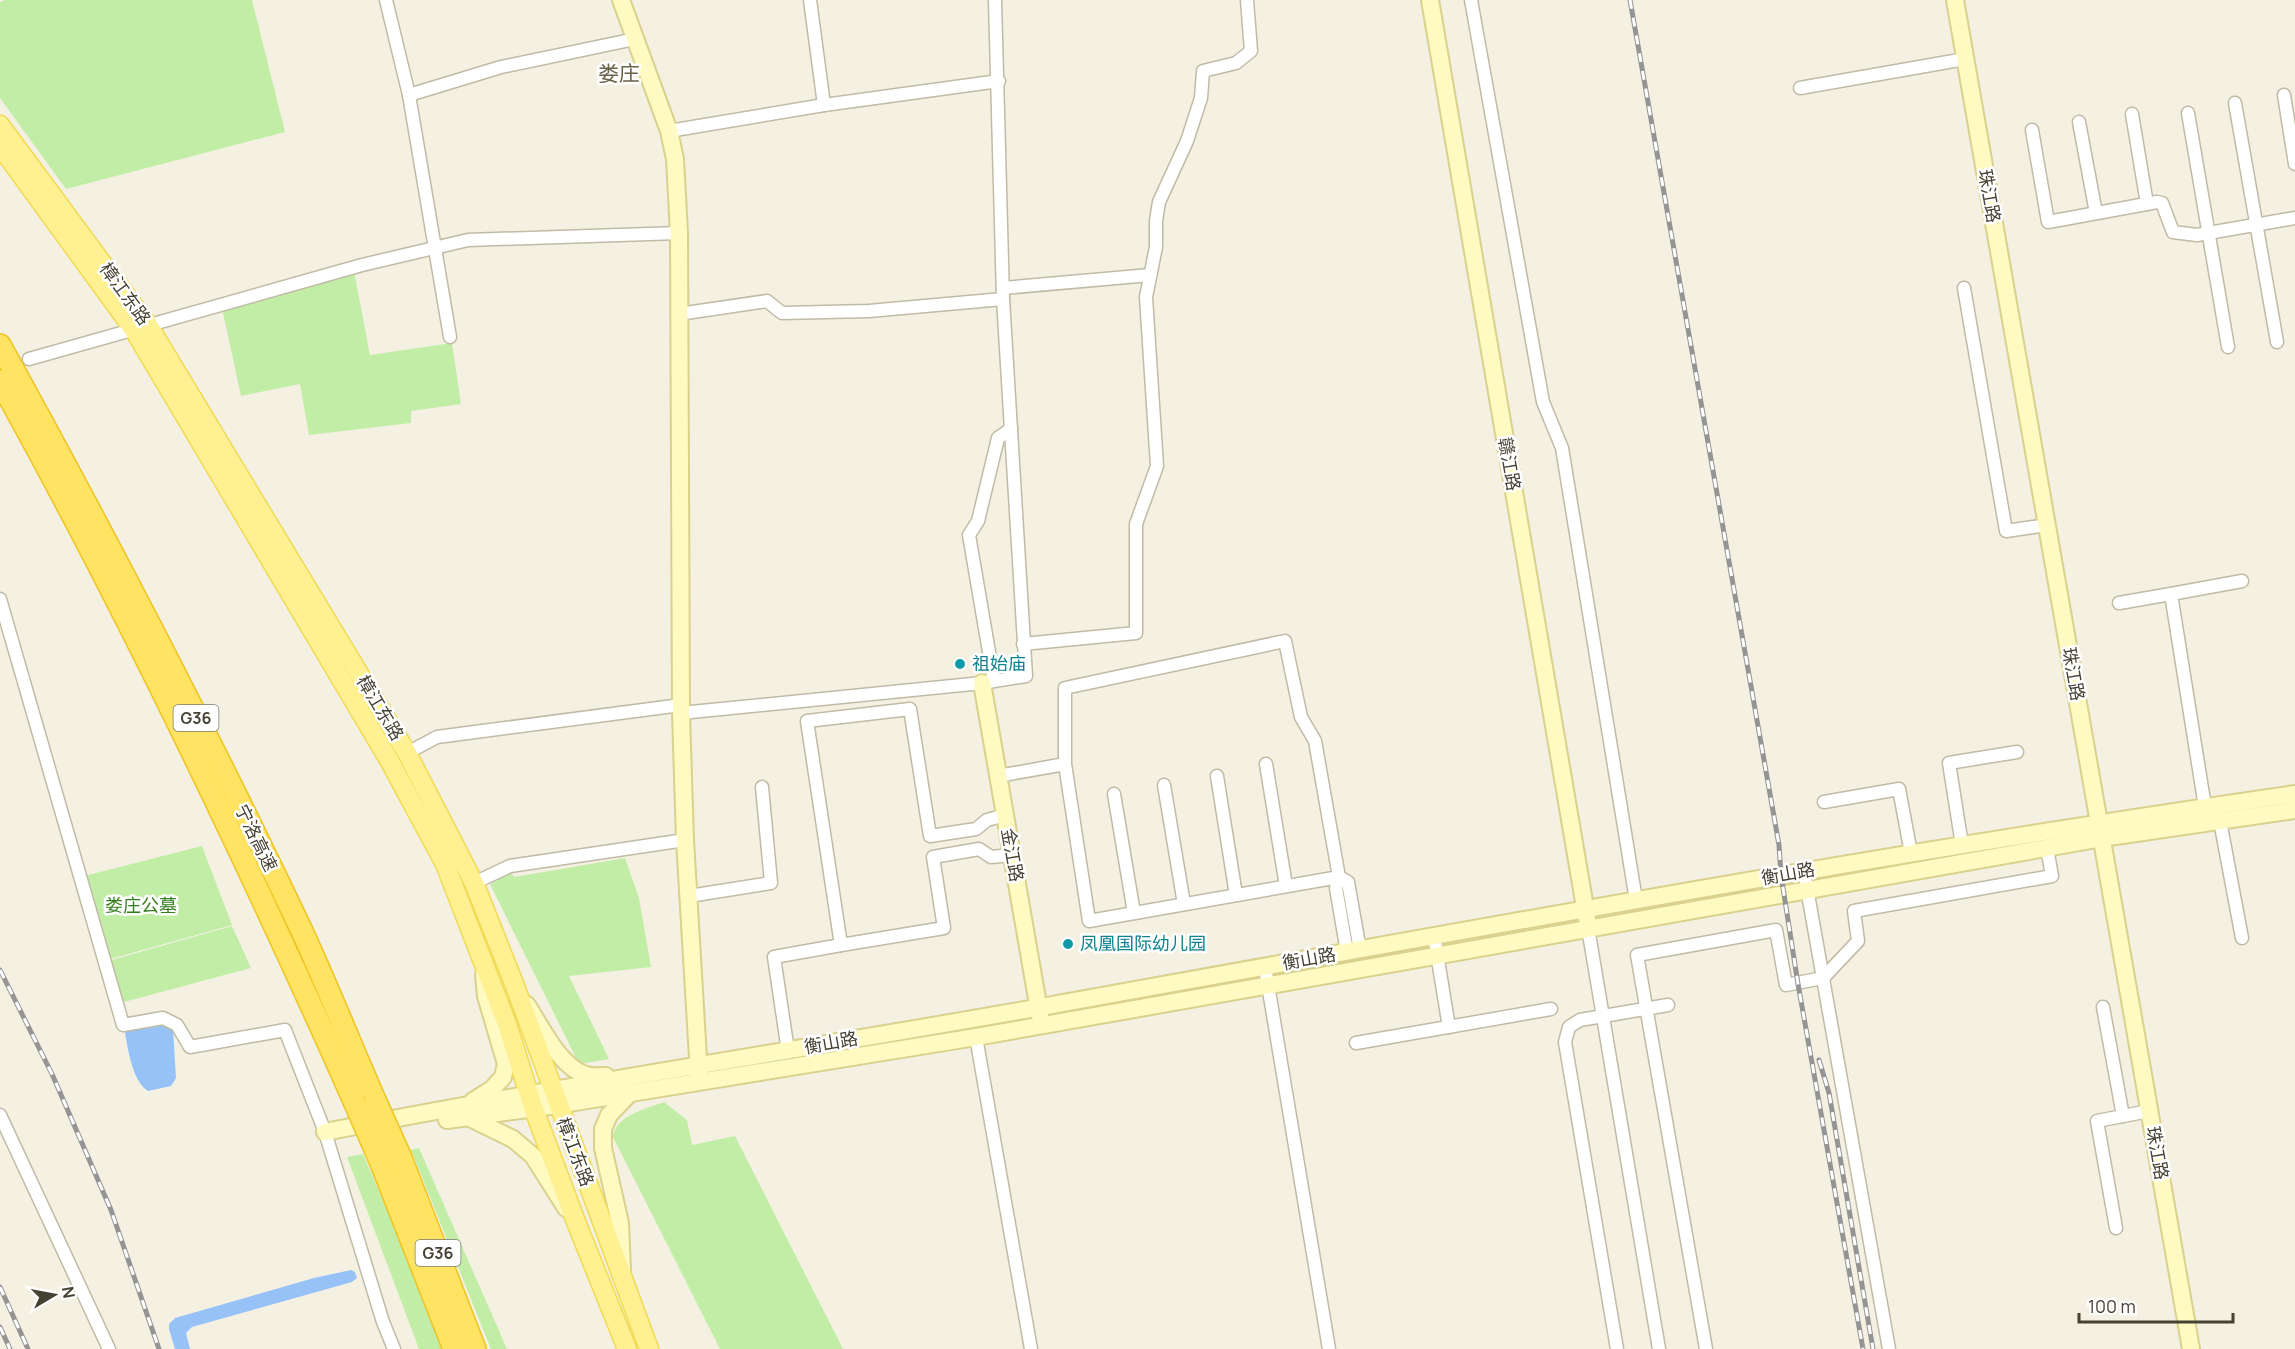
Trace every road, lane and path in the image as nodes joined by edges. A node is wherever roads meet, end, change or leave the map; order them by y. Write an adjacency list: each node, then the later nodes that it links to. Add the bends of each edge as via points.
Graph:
1 (386, 0): 14 (street)
2 (621, 0): 9 (street)
3 (810, 0): 16 (street)
4 (995, 0): 11 (street)
5 (1247, 0): 32 (street, via 1251,51 1236,63 1203,71 1201,98 1187,141 1159,202)
6 (1430, 0): 84 (street, 赣江路)
7 (1471, 0): 82 (street, via 1543,402 1562,448)
8 (1955, 0): 10 (street, 珠江路)
9 (635, 39): 14 (street, via 501,67); 22 (street)
10 (1965, 59): 12 (street); 44 (street, 珠江路)
11 (999, 81): 16 (street); 34 (street)
12 (1800, 88)
13 (2284, 94): 24 (street)
14 (410, 95): 31 (street)
15 (2235, 103): 28 (street)
16 (824, 105): 22 (street)
17 (2188, 113): 30 (street)
18 (2132, 114): 25 (street)
19 (2079, 122): 26 (street)
20 (0, 125): 36 (main road, 樟江东路)
21 (2032, 130): 26 (street, via 2048,222)
22 (669, 131): 29 (street, via 675,159)
23 (0, 146): 36 (main road, 樟江东路)
24 (2295, 164)
25 (2147, 204): 26 (street); 30 (street, via 2162,204 2173,232)
26 (2096, 213)
27 (2295, 218): 28 (street)
28 (2257, 225): 30 (street); 38 (street)
29 (679, 233): 31 (street, via 468,240); 35 (street)
30 (2209, 233): 40 (street)
31 (435, 247): 36 (street); 37 (street)
32 (1150, 275): 34 (street); 49 (street, via 1146,297 1157,466 1136,524 1136,633)
33 (1964, 288): 44 (street, via 2006,531)
34 (1003, 293): 35 (street, via 869,311 782,314 767,301); 43 (street)
35 (679, 314): 51 (street)
36 (141, 327): 41 (street); 53 (main road, 樟江东路); 91 (main road, 樟江东路, via 389,760 445,864)
37 (450, 337)
38 (2277, 342)
39 (0, 345): 117 (highway, 宁洛高速 / G36, bridge, via 158,642 301,930 375,1100)
40 (2228, 347)
41 (29, 358)
42 (0, 381): 117 (highway, 宁洛高速 / G36, bridge, via 137,637 283,942 354,1101)
43 (1011, 429): 49 (street); 50 (street, via 998,438 978,520 969,535)
44 (2047, 525): 67 (street, 珠江路)
45 (2242, 581): 46 (street)
46 (2171, 594): 48 (street); 63 (street)
47 (0, 599): 116 (street, via 123,1025 163,1018 177,1025 190,1047 285,1030)
48 (2120, 603)
49 (1023, 644): 50 (street, via 1026,676)
50 (988, 682): 51 (street); 56 (street, 金江路)
51 (681, 709): 53 (street, via 437,737); 69 (street)
52 (2017, 752): 70 (street, via 1949,763)
53 (407, 753): 77 (main road, 樟江东路)
54 (1065, 764): 56 (street); 76 (street, via 1065,688 1285,641 1301,717 1315,741); 85 (street, via 1089,921)
55 (1266, 765): 78 (street)
56 (998, 776): 65 (street, 金江路)
57 (1217, 776): 80 (street)
58 (1164, 785): 83 (street)
59 (762, 787): 81 (street, via 771,883)
60 (1114, 794): 85 (street)
61 (2295, 794): 63 (street, 衡山路)
62 (1824, 802): 72 (street, via 1899,789)
63 (2205, 807): 67 (street, 衡山路)
64 (2295, 810): 66 (street, 衡山路)
65 (1005, 815): 68 (street, via 987,820 976,829); 73 (street, 金江路)
66 (2220, 821): 67 (street, 衡山路); 88 (street)
67 (2100, 830): 70 (street, 衡山路); 71 (street, 衡山路); 113 (street, 珠江路)
68 (930, 836): 74 (street); 89 (street, via 910,709 807,721)
69 (685, 840): 77 (street, via 510,866); 81 (street)
70 (1962, 845): 72 (street, 衡山路)
71 (2047, 848): 79 (street, 衡山路); 94 (street, via 2052,876 1854,911 1858,941)
72 (1911, 853): 75 (street, 衡山路)
73 (1012, 855): 74 (street, via 991,857 979,849); 98 (street, 金江路)
74 (933, 857): 89 (street, via 944,928)
75 (1804, 871): 79 (street); 82 (street, 衡山路)
76 (1339, 877): 78 (street); 90 (street, via 1348,882)
77 (474, 883): 95 (main road, 樟江东路)
78 (1286, 886): 80 (street)
79 (1808, 890): 86 (street, 衡山路); 94 (street)
80 (1236, 895): 83 (street)
81 (689, 896): 108 (street)
82 (1636, 900): 84 (street, 衡山路)
83 (1184, 904): 85 (street)
84 (1585, 909): 86 (street, 赣江路); 87 (street, 衡山路)
85 (1134, 913)
86 (1588, 928): 92 (street, 衡山路); 102 (street)
87 (1434, 936): 90 (street, 衡山路); 92 (street)
88 (2241, 938)
89 (841, 945): 107 (street, via 774,957)
90 (1353, 951): 93 (street, 衡山路)
91 (482, 955): 111 (main road, 樟江东路); 112 (street, via 486,996 506,1064 503,1077)
92 (1437, 956): 96 (street, 衡山路); 104 (street)
93 (1265, 967): 96 (street); 98 (street, 衡山路)
94 (1823, 978): 100 (street, via 1786,985 1776,930 1636,955); 132 (street)
95 (515, 986): 109 (street, via 556,1052 586,1075); 110 (main road, 樟江东路)
96 (1268, 986): 103 (street, 衡山路); 128 (street)
97 (1668, 1005): 100 (street)
98 (1038, 1007): 103 (street, 金江路); 107 (street, 衡山路)
99 (2103, 1007): 115 (street)
100 (1646, 1008): 102 (street); 131 (street)
101 (1551, 1009): 104 (street)
102 (1602, 1016): 129 (street, via 1580,1020 1569,1027 1565,1042); 130 (street)
103 (1042, 1026): 105 (street, 衡山路)
104 (1449, 1027): 106 (street)
105 (976, 1037): 108 (street, 衡山路); 127 (street)
106 (1356, 1043)
107 (788, 1051): 108 (street, 衡山路)
108 (699, 1073): 109 (street, 衡山路)
109 (631, 1085): 110 (street, 衡山路); 120 (street, via 603,1130 603,1148 620,1224)
110 (555, 1098): 111 (street, 衡山路); 120 (main road, 樟江东路)
111 (531, 1101): 112 (street, 衡山路); 118 (main road, 樟江东路)
112 (467, 1110): 116 (street, 衡山路); 118 (street, via 533,1156)
113 (2149, 1111): 115 (street); 133 (street, 珠江路)
114 (0, 1115): 122 (street)
115 (2123, 1116): 119 (street, via 2097,1121)
116 (326, 1137): 121 (street)
117 (391, 1160): 123 (highway, 宁洛高速 / G36); 124 (highway, 宁洛高速 / G36)
118 (578, 1227): 125 (main road, 樟江东路)
119 (2116, 1228)
120 (623, 1279): 126 (main road, 樟江东路)
121 (391, 1348)
122 (109, 1349)
123 (453, 1349)
124 (475, 1349)
125 (627, 1349)
126 (649, 1349)
127 (1031, 1349)
128 (1329, 1349)
129 (1617, 1349)
130 (1659, 1349)
131 (1706, 1349)
132 (1889, 1349)
133 (2191, 1349)

